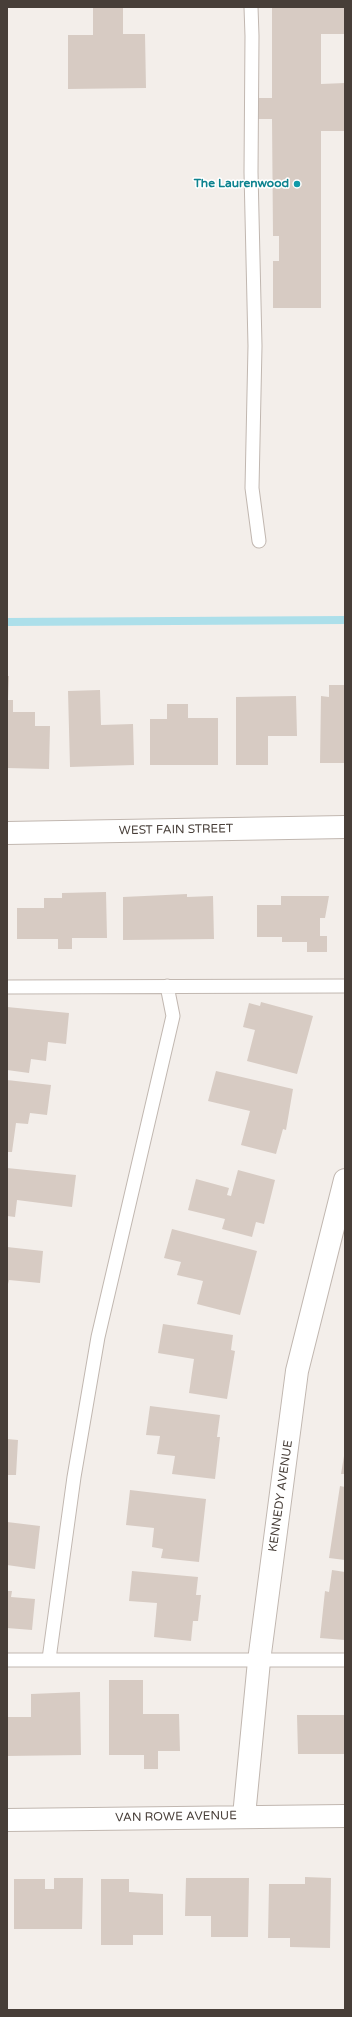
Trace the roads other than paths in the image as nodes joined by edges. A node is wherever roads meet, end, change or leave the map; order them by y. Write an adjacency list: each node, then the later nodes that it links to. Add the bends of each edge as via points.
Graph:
1 (251, 7): 2 (lane, via 250,172 254,346 252,488)
2 (258, 541)
3 (345, 827): 4 (street, WEST FAIN STREET)
4 (7, 833)
5 (7, 986): 6 (lane)
6 (167, 986): 7 (lane); 9 (lane, via 173,1016 98,1338 74,1477)
7 (345, 986)
8 (345, 1180): 12 (street, KENNEDY AVENUE, via 297,1371)
9 (50, 1659): 10 (lane); 12 (lane)
10 (7, 1660)
11 (345, 1660): 12 (lane)
12 (258, 1661): 13 (street, KENNEDY AVENUE)
13 (244, 1816): 14 (street, VAN ROWE AVENUE); 15 (street, VAN ROWE AVENUE)
14 (345, 1816)
15 (7, 1820)

